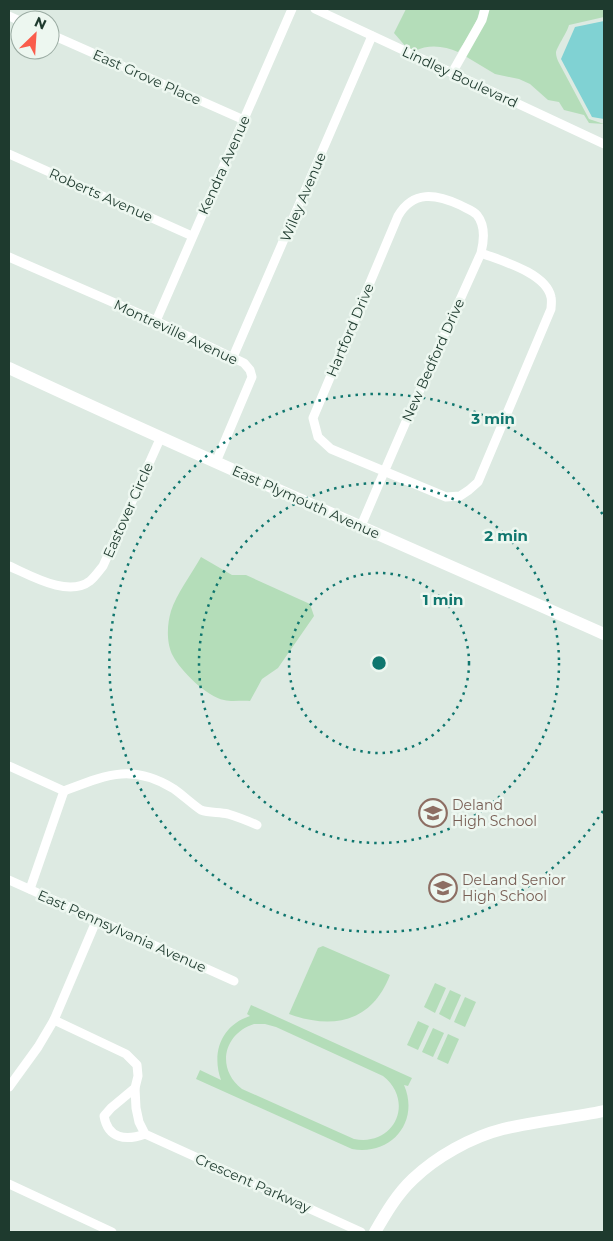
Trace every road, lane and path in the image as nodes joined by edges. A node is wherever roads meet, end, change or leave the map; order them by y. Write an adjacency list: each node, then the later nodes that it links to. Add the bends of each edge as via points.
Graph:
1 (292, 9): 7 (street, Kendra Avenue)
2 (315, 9): 4 (street, Lindley Boulevard)
3 (484, 9): 6 (street, via 482,20)
4 (372, 36): 6 (street, Lindley Boulevard); 15 (street, Wiley Avenue)
5 (60, 38): 7 (street, East Grove Place)
6 (452, 73): 8 (street, Lindley Boulevard)
7 (244, 120): 11 (street, Kendra Avenue)
8 (604, 144)
9 (9, 154): 11 (street, Roberts Avenue)
10 (456, 203): 12 (street, New Bedford Drive, via 477,215 484,232); 19 (street, Hartford Drive, via 422,196 403,207 313,418 318,437 331,449)
11 (192, 236): 14 (street, Kendra Avenue)
12 (481, 253): 19 (street, New Bedford Drive); 19 (street, Hartford Drive, via 537,276 546,285 551,309 478,482 460,496 446,498)
13 (9, 257): 14 (street, Montreville Avenue)
14 (156, 321): 15 (street, Montreville Avenue)
15 (233, 357): 18 (street, Montreville Avenue, via 244,363 252,377)
16 (9, 368): 17 (main road, East Plymouth Avenue)
17 (160, 439): 18 (main road, East Plymouth Avenue); 21 (street, Eastover Circle, via 103,566 90,581 79,586 61,586)
18 (216, 462): 20 (main road, East Plymouth Avenue)
19 (384, 473): 20 (street, New Bedford Drive)
20 (361, 526): 22 (main road, East Plymouth Avenue)
21 (9, 566)
22 (604, 634)
23 (9, 766): 24 (street)
24 (64, 791): 25 (street, via 123,773 141,774 160,780 200,810 228,814); 27 (street)
25 (257, 825)
26 (9, 880): 27 (street, East Pennsylvania Avenue)
27 (30, 889): 28 (street, East Pennsylvania Avenue)
28 (97, 919): 29 (street, East Pennsylvania Avenue); 30 (street)
29 (234, 982)
30 (54, 1020): 31 (street); 32 (street, via 126,1054 137,1064)
31 (9, 1087)
32 (135, 1088): 34 (street, via 139,1122); 34 (street, via 104,1116 110,1132 119,1137)
33 (604, 1111): 38 (main road, via 501,1130 460,1147 413,1179 397,1197)
34 (145, 1134): 37 (street, Crescent Parkway)
35 (9, 1184): 36 (street)
36 (112, 1232)
37 (361, 1232)
38 (376, 1232)

